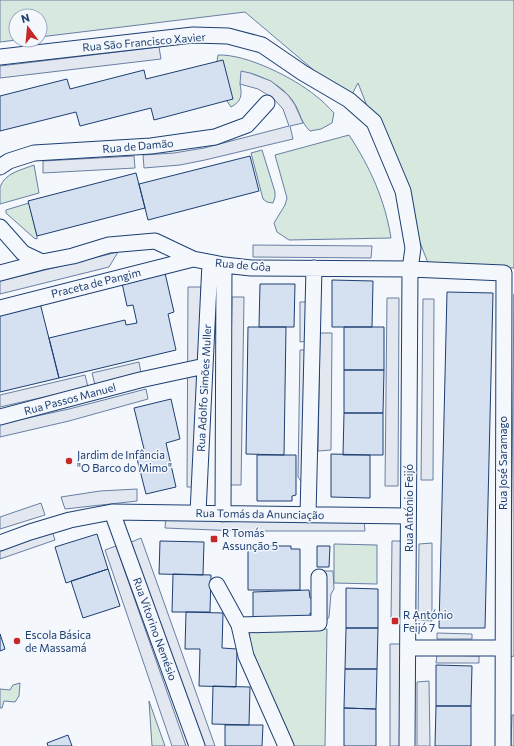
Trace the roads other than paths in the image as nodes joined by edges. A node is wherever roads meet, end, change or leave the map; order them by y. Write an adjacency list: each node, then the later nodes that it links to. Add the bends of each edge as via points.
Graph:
1 (0, 57): 9 (street, Rua São Francisco Xavier, via 193,35 228,36 262,45 349,100 374,122 403,191 413,248)
2 (267, 103): 3 (street, Rua de Damão, via 247,125 215,137 151,146 34,153)
3 (0, 167)
4 (0, 227): 6 (street, via 23,253)
5 (193, 259): 6 (street, Rua de Gôa, via 155,241 109,245); 7 (street, Rua de Gôa); 11 (street, Praceta de Pangim)
6 (42, 262): 10 (street, Rua de Gôa)
7 (217, 264): 8 (street, Rua de Gôa, via 251,268); 12 (street, Rua Adolfo Simões Muller); 16 (street, Rua Adolfo Simões Muller)
8 (314, 268): 9 (street, Rua de Gôa); 17 (street)
9 (410, 269): 18 (street, Rua António Feijó); 24 (street, Rua José Saramago, via 504,273)
10 (0, 273)
11 (0, 308)
12 (205, 366): 13 (street, Rua Passos Manuel, via 140,380); 15 (street, Rua Adolfo Simões Muller)
13 (0, 417)
14 (112, 512): 15 (street, Rua Tomás da Anunciação); 19 (street, Rua Tomás da Anunciação, via 70,520); 26 (street, Rua Vitorino Nemésio)
15 (198, 513): 16 (street, Rua Tomás da Anunciação)
16 (223, 514): 17 (street, Rua Tomás da Anunciação)
17 (308, 515): 18 (street, Rua Tomás da Anunciação)
18 (408, 516): 23 (street, Rua António Feijó)
19 (0, 543)
20 (319, 577): 22 (street, via 319,623)
21 (217, 585): 22 (street)
22 (240, 625): 27 (street, via 246,656)
23 (408, 648): 24 (street); 28 (street, Rua António Feijó)
24 (503, 648): 25 (street, Rua José Saramago)
25 (509, 693): 29 (street, Rua José Saramago)
26 (197, 746)
27 (286, 746)
28 (407, 746)
29 (503, 746)

